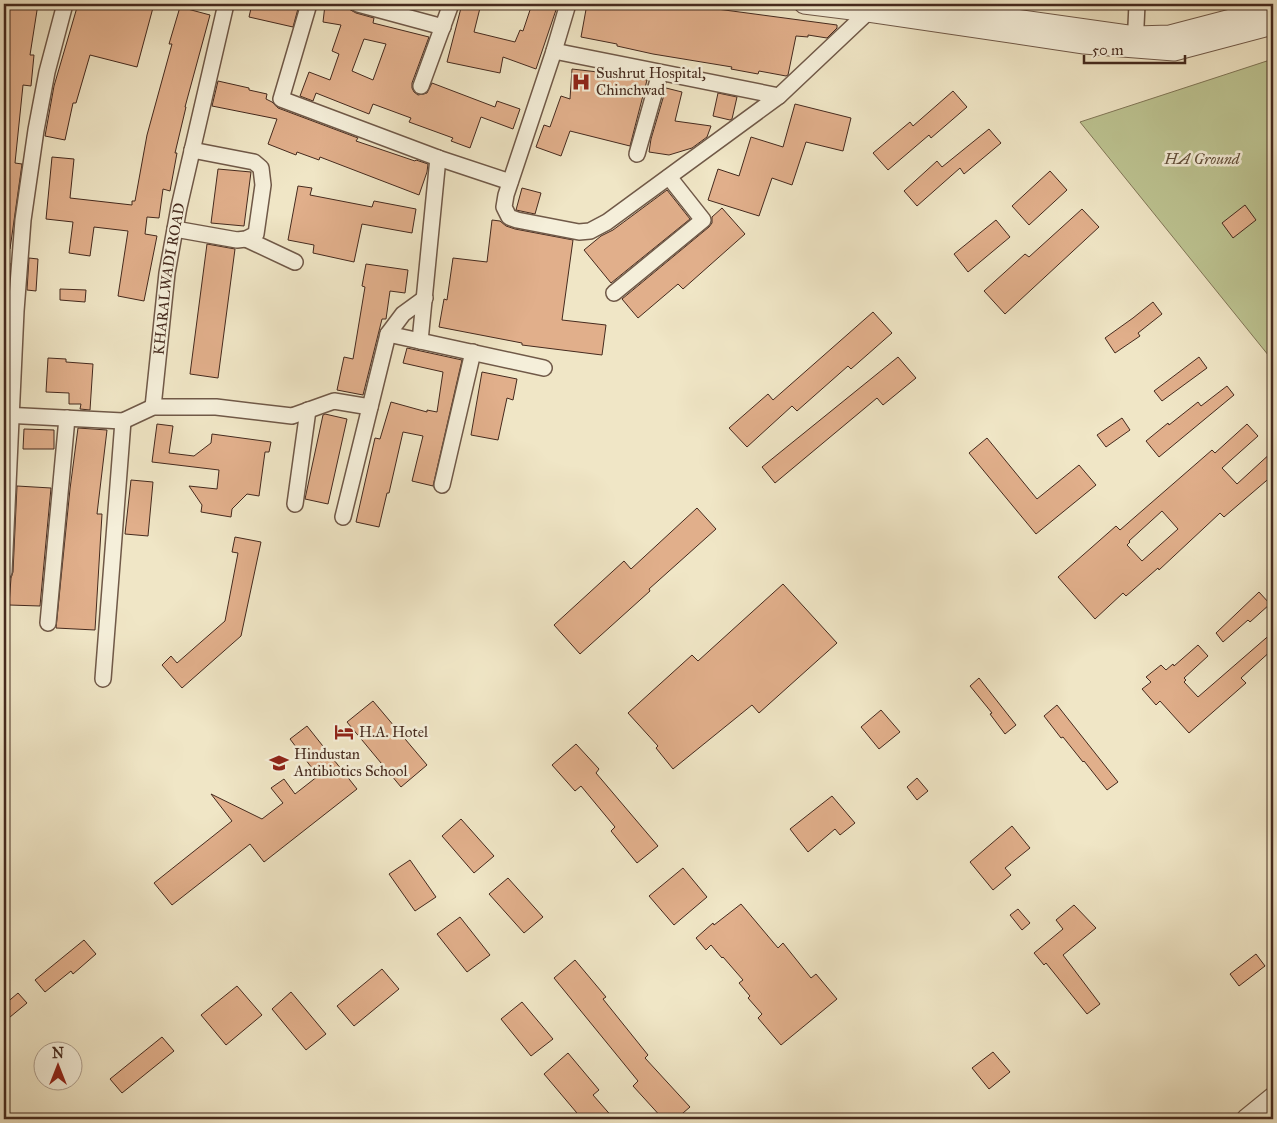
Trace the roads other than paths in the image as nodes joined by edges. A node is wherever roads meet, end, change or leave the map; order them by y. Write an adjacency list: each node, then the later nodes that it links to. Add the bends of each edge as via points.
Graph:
1 (65, 4): 36 (street, via 36,130 23,220)
2 (226, 4): 19 (street, KHARALWADI ROAD)
3 (309, 4): 21 (street, via 281,99)
4 (358, 4): 13 (street)
5 (451, 4): 13 (street)
6 (568, 4): 15 (street)
7 (804, 4): 10 (street)
8 (911, 4): 14 (street)
9 (1137, 4): 14 (street)
10 (868, 8): 14 (street, via 1084,44); 18 (street)
11 (1273, 8): 14 (street)
12 (1273, 25): 14 (street, via 1174,51)
13 (443, 27): 17 (street)
14 (1135, 42)
15 (554, 51): 16 (street); 23 (street)
16 (660, 73): 18 (street); 20 (street)
17 (421, 86)
18 (779, 96): 22 (street)
19 (192, 150): 24 (street, KHARALWADI ROAD); 25 (street, via 254,162 261,168 263,185 256,234)
20 (637, 154)
21 (438, 158): 23 (street); 28 (street)
22 (669, 177): 23 (street, via 600,227 580,232 509,217 504,207); 27 (street, via 703,220)
23 (510, 182)
24 (175, 229): 25 (street); 33 (street, KHARALWADI ROAD, via 167,273)
25 (246, 239): 26 (street)
26 (295, 262)
27 (614, 293)
28 (425, 298): 29 (street, via 403,314); 30 (street)
29 (388, 334): 30 (street); 34 (street)
30 (420, 341): 31 (street)
31 (473, 352): 32 (street); 39 (street)
32 (544, 368)
33 (153, 407): 35 (street, via 216,407 292,416); 38 (street)
34 (370, 407): 35 (street, via 334,401); 41 (street)
35 (308, 410): 40 (street)
36 (8, 415): 37 (street); 42 (street)
37 (68, 418): 38 (street); 43 (street)
38 (123, 421): 44 (street)
39 (442, 485)
40 (295, 504)
41 (343, 517)
42 (4, 572)
43 (48, 623)
44 (103, 679)
45 (1273, 1097): 46 (street)
46 (1246, 1119)

